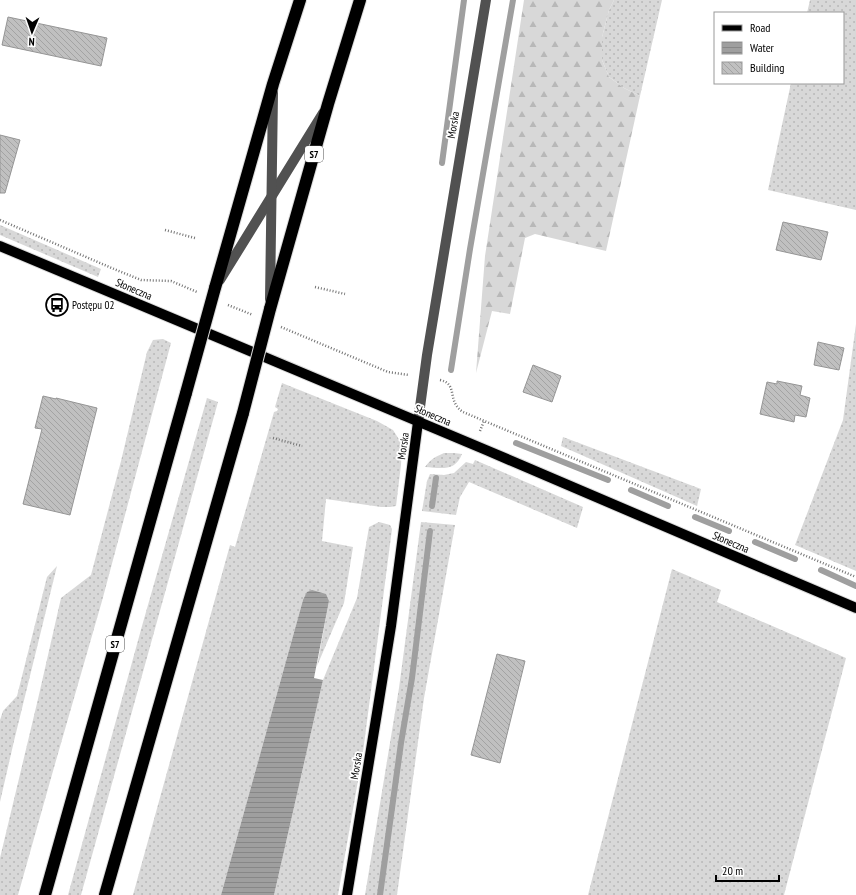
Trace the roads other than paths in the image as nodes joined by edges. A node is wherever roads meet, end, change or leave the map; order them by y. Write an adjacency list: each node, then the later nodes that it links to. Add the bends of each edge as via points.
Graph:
1 (300, 0): 4 (highway, S7)
2 (360, 0): 5 (highway, S7)
3 (486, 0): 10 (street, Morska)
4 (273, 84): 6 (street); 8 (highway, S7)
5 (328, 104): 6 (street); 9 (highway, S7)
6 (272, 194): 8 (street); 9 (street)
7 (0, 246): 10 (main road, Słoneczna)
8 (215, 288): 12 (highway, S7, bridge)
9 (270, 309): 13 (highway, S7, bridge, via 243,413)
10 (418, 422): 11 (main road, Słoneczna); 14 (main road, Morska, via 391,626)
11 (856, 608)
12 (45, 895)
13 (105, 895)
14 (347, 895)

